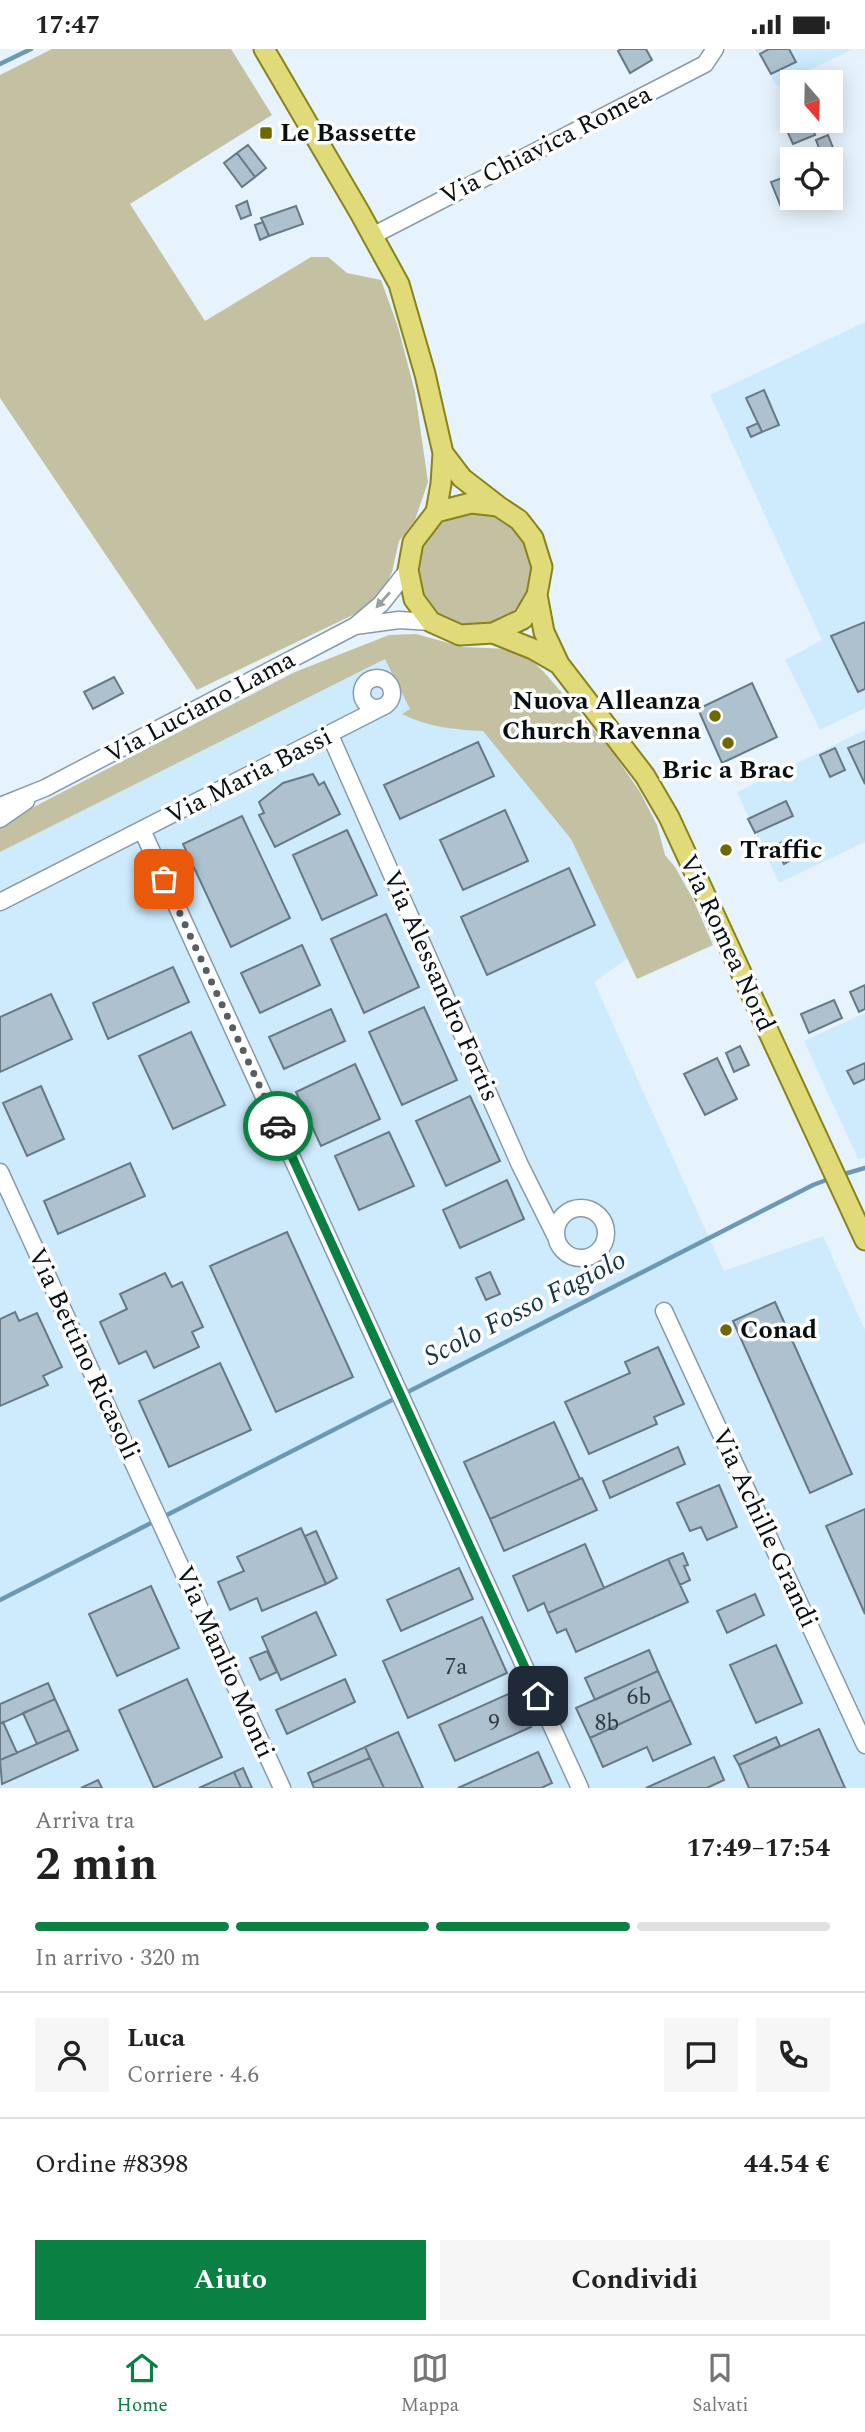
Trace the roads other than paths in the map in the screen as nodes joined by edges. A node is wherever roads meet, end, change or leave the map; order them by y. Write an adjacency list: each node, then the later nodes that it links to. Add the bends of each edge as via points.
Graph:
1 (264, 49): 3 (main road)
2 (715, 49): 3 (street, Via Chiavica Romea, via 705,64)
3 (372, 236): 4 (main road, via 399,284)
4 (443, 453): 5 (main road, via 462,478); 6 (main road)
5 (498, 506): 6 (main road, via 471,503); 8 (main road, via 519,520 533,538 542,567)
6 (436, 512): 7 (main road, via 413,542)
7 (408, 571): 9 (main road, via 414,599); 10 (street, Via Luciano Lama, one-way to 10)
8 (537, 595): 11 (main road, via 523,619); 12 (main road, Via Romea Nord, via 544,632)
9 (430, 622): 10 (street, Via Luciano Lama, via 399,620); 11 (main road, via 460,635)
10 (355, 626): 15 (street, Via Luciano Lama)
11 (493, 633): 12 (main road, Via Romea Nord)
12 (559, 664): 22 (main road, Via Romea Nord, via 645,776 669,817)
13 (384, 706): 14 (street, Via Maria Bassi)
14 (330, 735): 18 (street, Via Maria Bassi); 21 (street, Via Alessandro Fortis)
15 (45, 787): 16 (street, Via Luciano Lama); 17 (street, Via Luciano Lama)
16 (0, 806)
17 (0, 819)
18 (142, 830): 19 (street, Via Maria Bassi); 27 (street)
19 (0, 902)
20 (0, 1172): 24 (street, Via Bettino Ricasoli)
21 (555, 1235)
22 (865, 1240)
23 (664, 1311): 25 (street, Via Achille Grandi)
24 (168, 1536): 26 (street, Via Manlio Monti)
25 (865, 1745)
26 (282, 1788)
27 (580, 1788)

